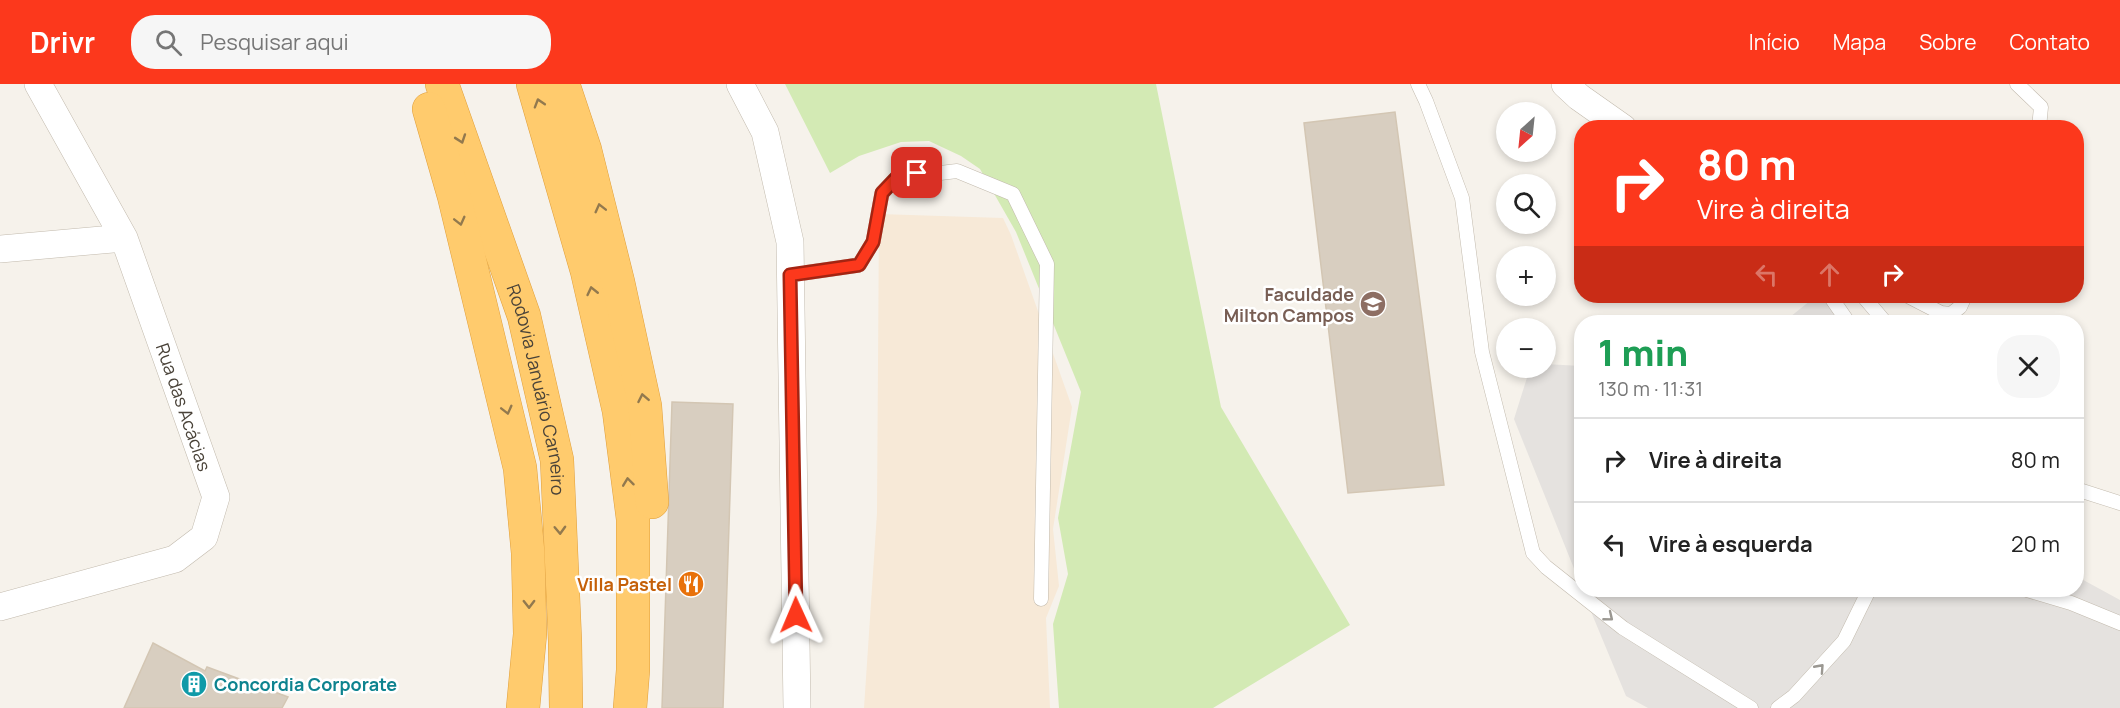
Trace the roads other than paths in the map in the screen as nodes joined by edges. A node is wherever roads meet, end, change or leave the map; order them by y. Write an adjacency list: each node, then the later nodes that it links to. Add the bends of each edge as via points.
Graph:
1 (38, 84): 12 (street, Rua das Acácias)
2 (422, 84): 28 (highway, one-way to 28, via 454,196 520,468 530,634)
3 (442, 84): 29 (highway, Rodovia Januário Carneiro, one-way to 29, via 524,316 557,460)
4 (532, 84): 30 (highway, one-way to 4, via 633,519 619,411 587,271)
5 (563, 84): 31 (highway, one-way to 5, via 653,524 645,406 585,150)
6 (740, 84): 14 (street, via 765,132 790,242)
7 (1418, 84): 21 (lane, one-way to 21, via 1462,198 1482,352 1533,553)
8 (1565, 84): 10 (street)
9 (2017, 84): 11 (lane, via 2041,107)
10 (1612, 120)
11 (2040, 120)
12 (124, 238): 13 (street); 26 (street, Rua das Acácias, via 216,498 204,537 175,559)
13 (0, 249)
14 (790, 275): 25 (lane, via 859,265 873,242 882,193 902,172 957,171 1013,194 1047,264); 32 (street)
15 (1869, 303): 18 (lane)
16 (1922, 303): 17 (lane, via 1951,314)
17 (1961, 303)
18 (1880, 315)
19 (2084, 492): 20 (lane)
20 (2120, 503)
21 (1574, 589)
22 (1584, 597): 33 (lane, one-way to 33, via 1623,628)
23 (1866, 597): 34 (lane, one-way to 23, via 1844,641)
24 (2051, 597): 27 (lane)
25 (1041, 599)
26 (0, 607)
27 (2120, 623)
28 (523, 708)
29 (566, 708)
30 (630, 708)
31 (649, 708)
32 (797, 708)
33 (1750, 708)
34 (1778, 708)

